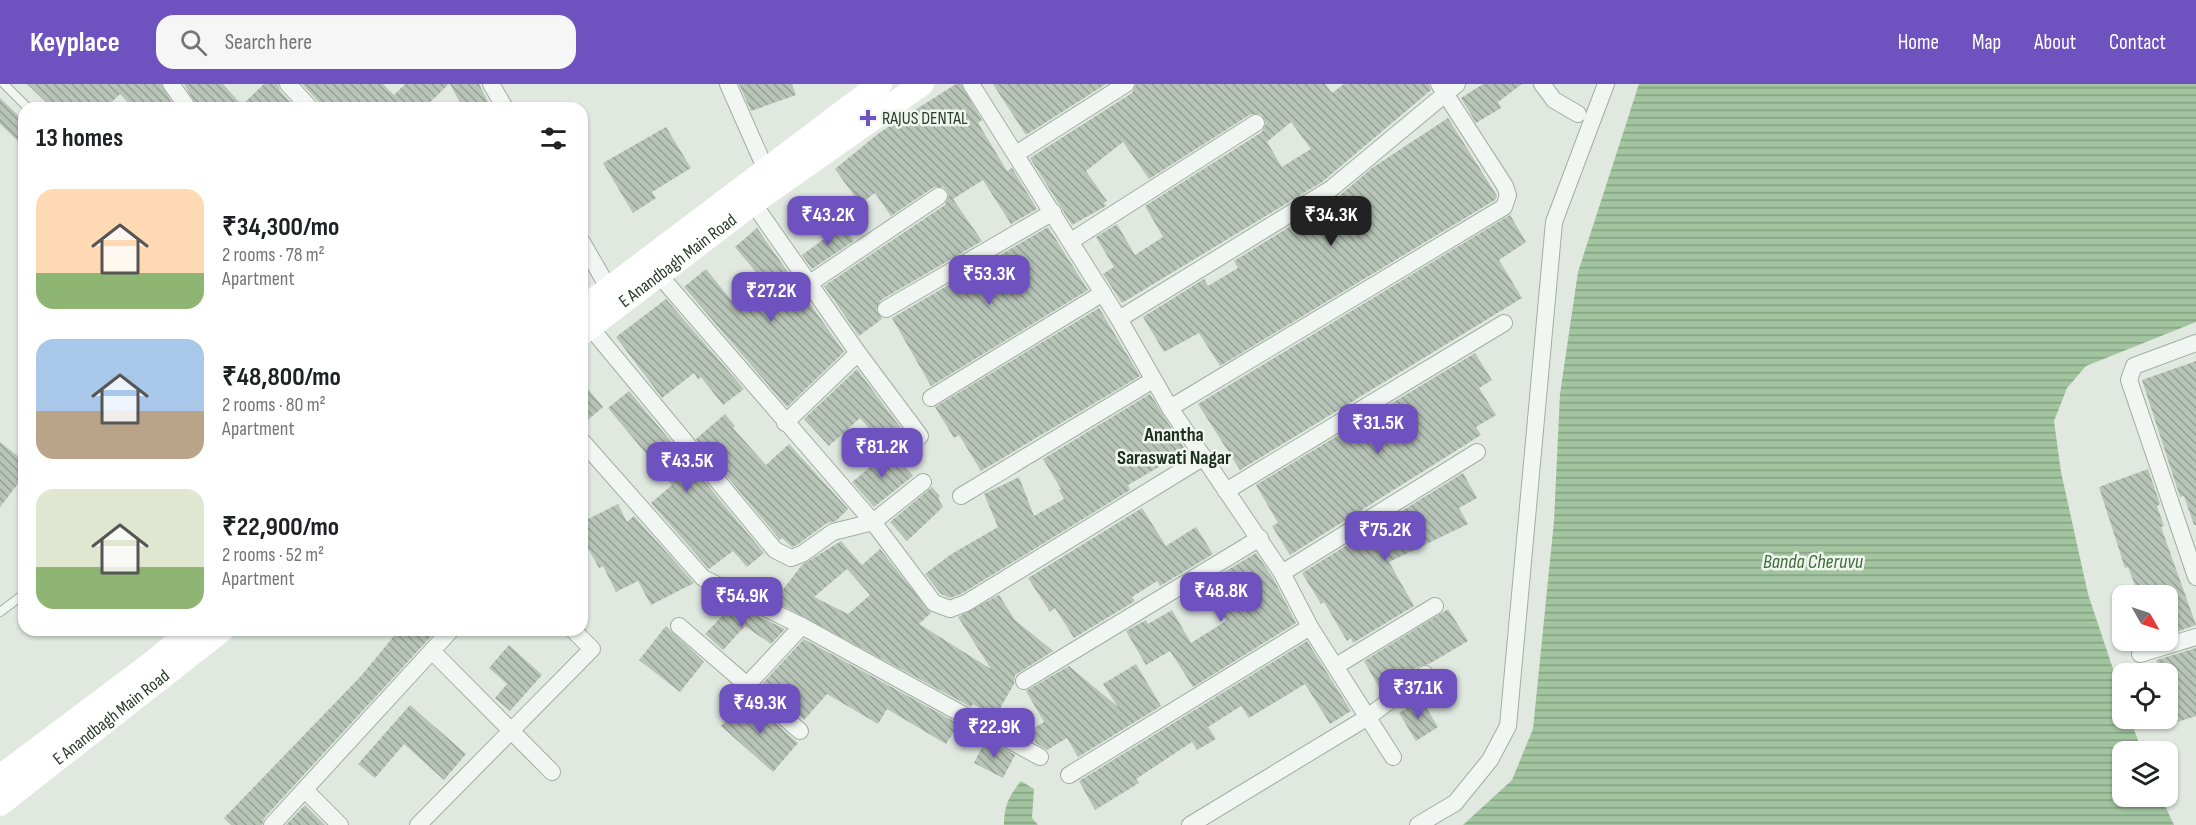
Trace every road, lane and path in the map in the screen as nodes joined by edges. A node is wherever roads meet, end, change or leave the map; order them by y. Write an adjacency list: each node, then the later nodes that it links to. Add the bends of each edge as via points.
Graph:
1 (4, 84): 14 (lane)
2 (171, 84): 15 (street)
3 (288, 84): 16 (street)
4 (491, 84): 17 (street)
5 (728, 84): 21 (street)
6 (880, 84): 13 (street, E Anandbagh Main Road)
7 (922, 84): 21 (street, E Anandbagh Main Road)
8 (971, 84): 20 (street)
9 (1126, 84): 20 (street)
10 (1542, 84): 18 (street, via 1554,100)
11 (1606, 84): 85 (street, via 1554,222 1508,726 1490,760 1455,802)
12 (1448, 87): 33 (street, via 1332,188); 41 (street, via 1505,186 1508,195 1504,207)
13 (855, 91): 21 (street, E Anandbagh Main Road)
14 (22, 102)
15 (184, 102)
16 (304, 102)
17 (502, 102)
18 (1578, 114)
19 (1256, 123): 25 (street)
20 (1017, 154): 24 (street)
21 (769, 179): 23 (street, E Anandbagh Main Road); 29 (street, E Anandbagh Main Road)
22 (939, 196): 28 (street)
23 (753, 203): 27 (street, E Anandbagh Main Road); 28 (street)
24 (1053, 212): 25 (street); 31 (street)
25 (1071, 241): 30 (street)
26 (588, 252): 29 (street)
27 (660, 276): 34 (street, E Anandbagh Main Road); 42 (street)
28 (810, 283): 38 (street)
29 (609, 289): 32 (street, E Anandbagh Main Road)
30 (1104, 293): 33 (street); 40 (street)
31 (886, 309)
32 (588, 319)
33 (1119, 319): 39 (street)
34 (588, 321)
35 (1504, 323): 48 (street)
36 (588, 327): 50 (street, via 776,549 791,558 832,532)
37 (2196, 343): 53 (street, via 2134,366 2129,380)
38 (858, 353): 42 (street); 43 (street)
39 (1152, 381): 41 (street); 49 (street)
40 (931, 398)
41 (1170, 408): 46 (street)
42 (785, 423): 50 (street)
43 (920, 436)
44 (588, 448): 58 (street, via 703,578)
45 (1477, 452): 52 (street)
46 (1204, 457): 48 (street); 50 (street, via 966,603 950,609 934,603)
47 (922, 482): 50 (street)
48 (1226, 491): 51 (street)
49 (961, 496)
50 (873, 522)
51 (1260, 538): 52 (street); 69 (street)
52 (1282, 573): 59 (street)
53 (2196, 577)
54 (18, 598): 56 (lane)
55 (1435, 606): 67 (street)
56 (0, 612)
57 (679, 626): 70 (street)
58 (802, 626): 70 (street); 74 (street)
59 (1310, 627): 67 (street); 77 (street)
60 (185, 636): 78 (street, E Anandbagh Main Road)
61 (214, 636): 80 (street, E Anandbagh Main Road)
62 (446, 636): 65 (street)
63 (579, 636): 72 (street, via 592,649)
64 (2196, 637): 66 (street)
65 (432, 651): 72 (street); 79 (street)
66 (2140, 654)
67 (1336, 666): 71 (street)
68 (1425, 674): 71 (street)
69 (1024, 681)
70 (747, 685): 73 (street)
71 (1368, 717): 75 (street); 84 (street)
72 (512, 731): 76 (street); 83 (street)
73 (800, 731)
74 (1040, 757)
75 (1393, 757)
76 (552, 772)
77 (1070, 775)
78 (0, 777)
79 (305, 790): 81 (street); 82 (street)
80 (0, 804)
81 (272, 825)
82 (340, 825)
83 (418, 825)
84 (1190, 825)
85 (1418, 825)

